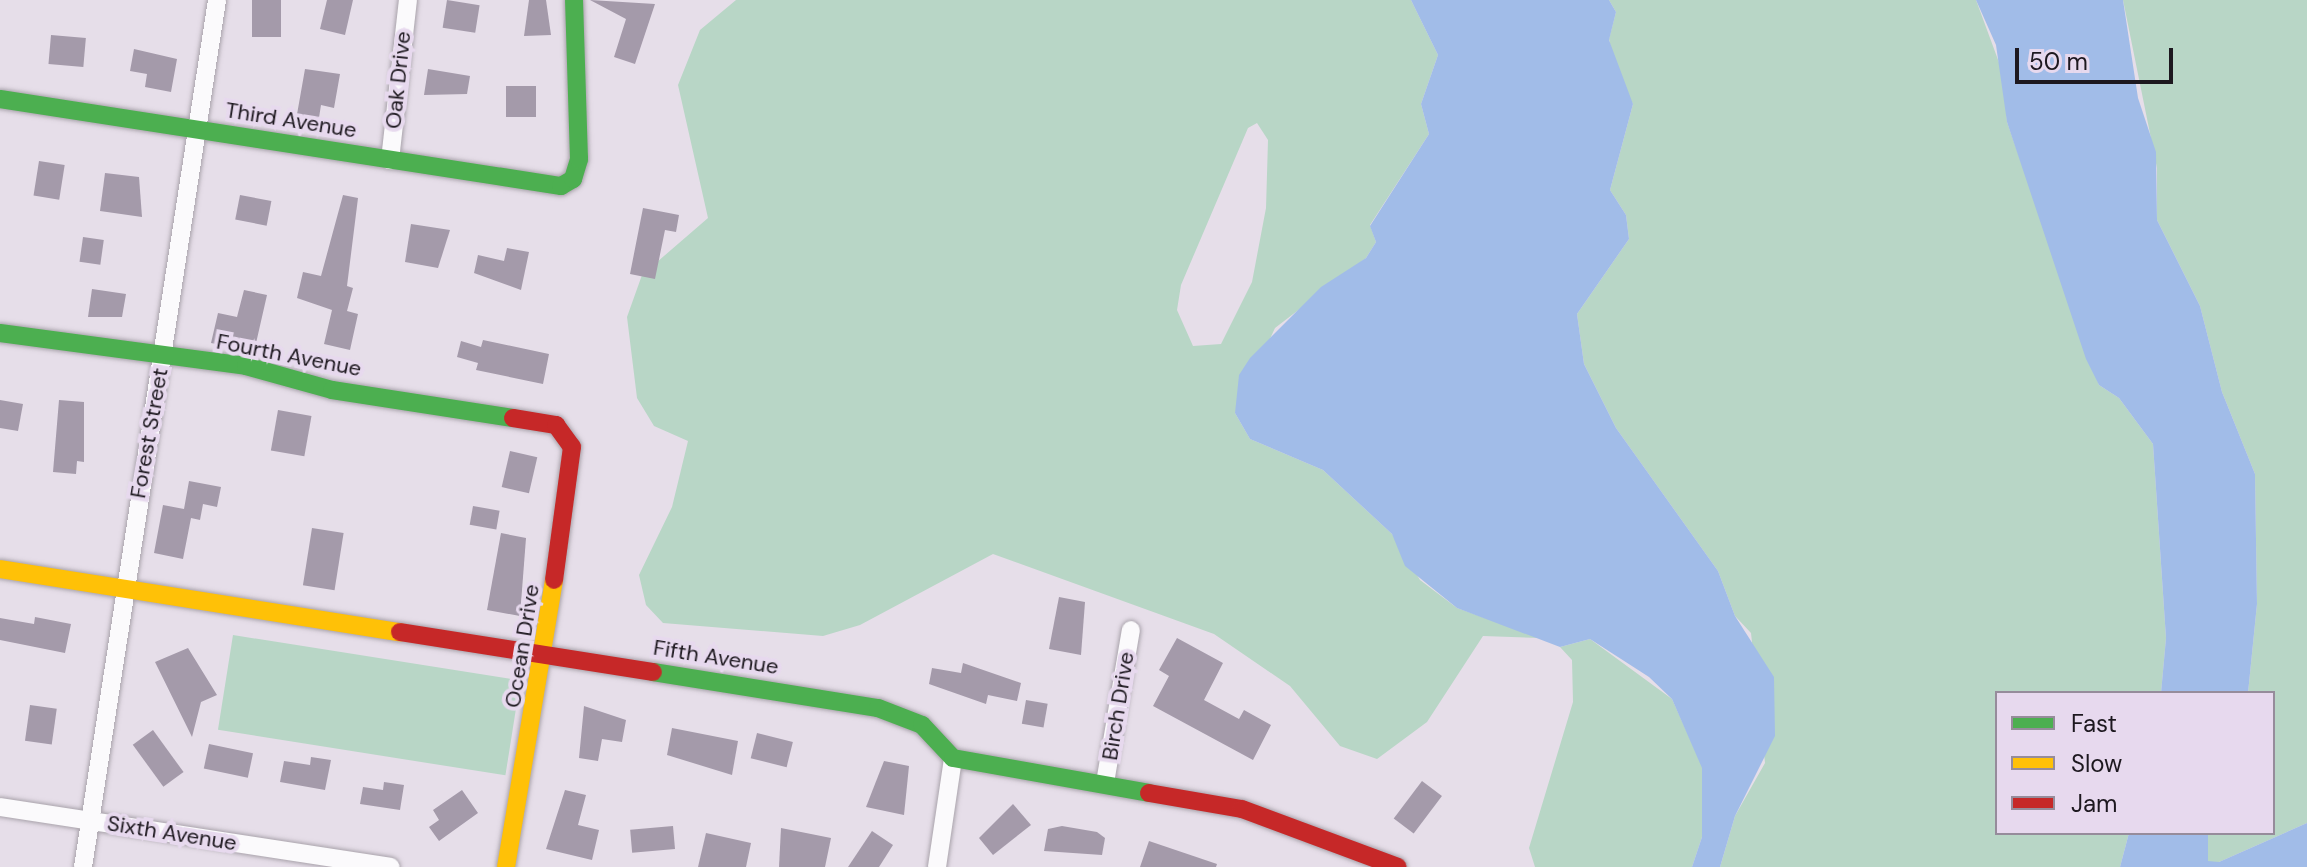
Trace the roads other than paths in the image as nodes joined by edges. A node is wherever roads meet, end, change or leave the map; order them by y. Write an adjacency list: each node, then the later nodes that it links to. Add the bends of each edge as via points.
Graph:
1 (217, 0): 5 (street, Forest Street)
2 (408, 0): 6 (street, Oak Drive)
3 (574, 0): 6 (street, Third Avenue, via 580,151 573,179 551,186)
4 (0, 99): 5 (street, Third Avenue)
5 (197, 130): 6 (street, Third Avenue); 8 (street, Forest Street)
6 (390, 160)
7 (0, 333): 8 (street, Fourth Avenue)
8 (161, 359): 9 (street, Fourth Avenue, via 246,366 332,390 524,416); 11 (street, Forest Street)
9 (564, 434): 13 (street, Ocean Drive, via 573,470)
10 (0, 569): 11 (street, Fifth Avenue)
11 (123, 588): 13 (street, Fifth Avenue); 17 (street, Forest Street)
12 (1131, 630): 15 (street, Birch Drive)
13 (544, 655): 14 (street, Fifth Avenue, via 878,708 922,725); 20 (street, Ocean Drive)
14 (953, 758): 15 (street, via 1010,773); 21 (street)
15 (1105, 783): 22 (street, via 1242,809)
16 (0, 807): 17 (street, Sixth Avenue)
17 (90, 820): 18 (street, Forest Street); 19 (street, Sixth Avenue)
18 (83, 867)
19 (390, 867)
20 (506, 867)
21 (937, 867)
22 (1398, 867)

